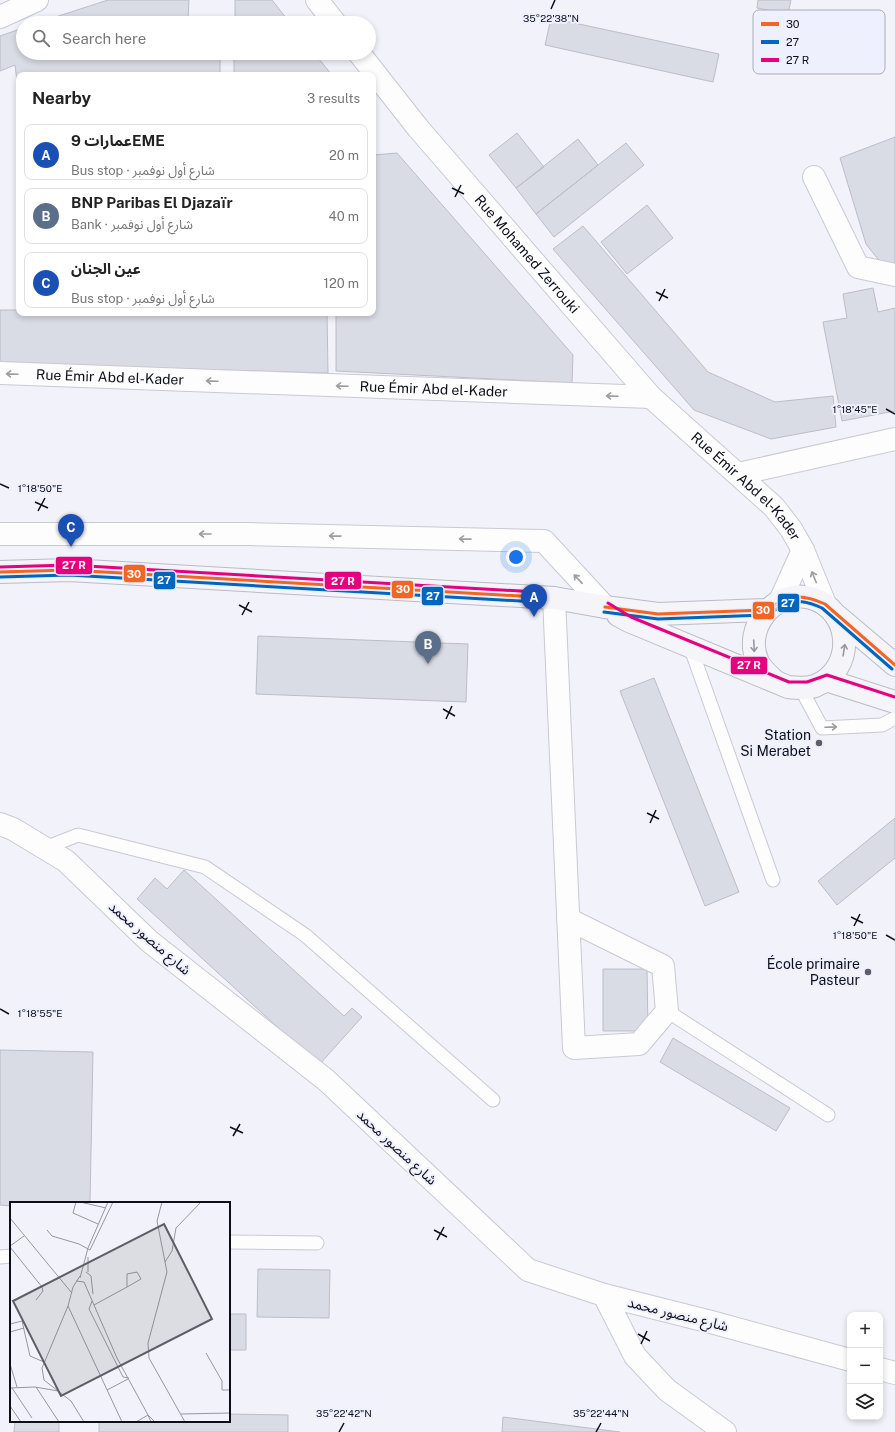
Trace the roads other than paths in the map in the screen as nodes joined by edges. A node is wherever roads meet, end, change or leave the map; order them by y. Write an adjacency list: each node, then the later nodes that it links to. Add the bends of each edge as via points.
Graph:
1 (37, 0): 4 (street)
2 (317, 0): 3 (street)
3 (330, 16)
4 (0, 17)
5 (365, 60): 6 (street, Rue Mohamed Zerrouki)
6 (374, 72)
7 (376, 75): 11 (street, Rue Mohamed Zerrouki, via 418,128)
8 (814, 177): 9 (street, via 858,267)
9 (895, 275)
10 (0, 373): 11 (street, Rue Émir Abd el-Kader, one-way to 10)
11 (651, 397): 13 (street, Rue Émir Abd el-Kader)
12 (895, 439): 13 (street)
13 (738, 474): 15 (street, Rue Émir Abd el-Kader, via 774,507)
14 (0, 534): 19 (street, one-way to 14, via 544,541 248,534)
15 (803, 550): 18 (street); 20 (street, Rue Émir Abd el-Kader, one-way to 15)
16 (0, 572): 17 (main road, via 69,570)
17 (554, 598): 19 (main road); 31 (street)
18 (773, 605): 19 (main road, via 658,614); 20 (main road, via 795,596 811,598); 24 (main road, one-way to 24, via 756,628 754,648 757,662)
19 (605, 608): 21 (main road, via 629,621)
20 (831, 610): 22 (main road); 23 (main road, one-way to 20, via 836,670 843,657 845,643 843,628)
21 (690, 646): 24 (main road); 30 (lane)
22 (895, 665)
23 (826, 680): 25 (main road, via 814,686); 26 (main road)
24 (776, 682): 25 (main road, via 788,687)
25 (801, 688): 27 (lane, one-way to 27, via 822,728 882,725)
26 (895, 702)
27 (895, 718)
28 (0, 824): 29 (street, شارع منصور محمد)
29 (45, 848): 33 (lane, via 78,835 205,867 305,935); 39 (street, شارع منصور محمد, via 66,861 149,941 326,1080 528,1270)
30 (773, 880)
31 (568, 919): 32 (street, via 663,966); 32 (street, via 574,1048 639,1044)
32 (667, 1011): 34 (lane)
33 (493, 1100)
34 (828, 1115)
35 (230, 1242): 36 (lane)
36 (317, 1243)
37 (10, 1256): 38 (lane)
38 (0, 1257)
39 (604, 1295): 40 (street, شارع منصور محمد); 43 (street, via 634,1356 667,1390)
40 (847, 1359)
41 (883, 1369): 42 (street)
42 (895, 1373)
43 (725, 1432)

